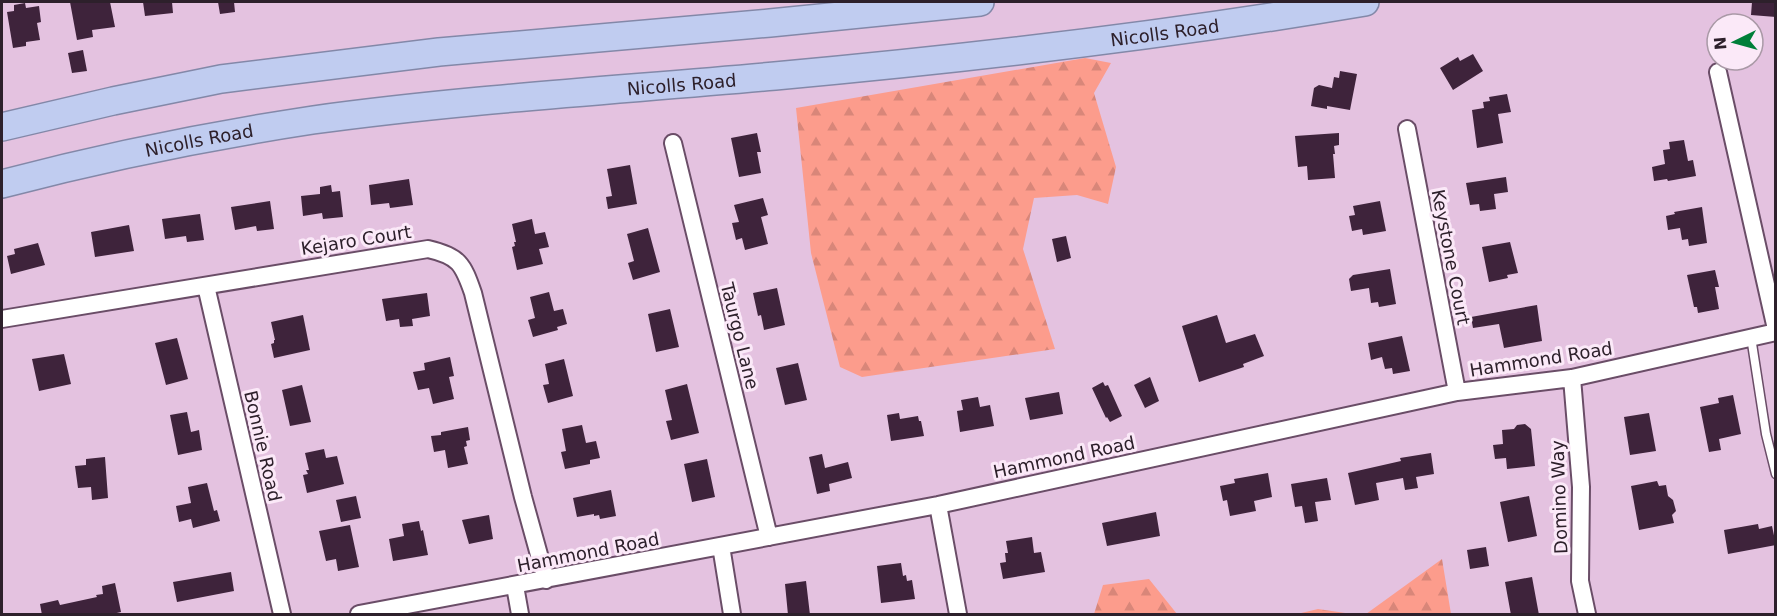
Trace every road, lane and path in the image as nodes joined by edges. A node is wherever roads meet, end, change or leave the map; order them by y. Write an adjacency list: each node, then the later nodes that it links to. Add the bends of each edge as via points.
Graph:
1 (980, 2): 4 (highway, via 439,52 221,79)
2 (1365, 2): 7 (highway, Nicolls Road, via 1006,53 314,120 164,145)
3 (1718, 72): 10 (street)
4 (2, 127)
5 (1407, 129): 13 (street, Keystone Court)
6 (673, 143): 16 (street, Taurgo Lane)
7 (2, 184)
8 (206, 286): 9 (street, Kejaro Court); 18 (street, Kejaro Court, via 428,249 450,254 465,271 473,293); 20 (street, Bonnie Road)
9 (2, 319)
10 (1776, 330): 11 (street, Hammond Road)
11 (1751, 337): 12 (street, Hammond Road); 14 (lane)
12 (1572, 378): 13 (street, Hammond Road); 25 (street, Domino Way, via 1581,487 1580,581)
13 (1457, 392): 15 (street, Hammond Road)
14 (1776, 474)
15 (938, 505): 16 (street, Hammond Road); 24 (street)
16 (769, 537): 17 (street, Hammond Road)
17 (720, 546): 18 (street, Hammond Road); 23 (street)
18 (546, 580): 19 (street, Hammond Road)
19 (515, 586): 21 (street, Hammond Road); 22 (street)
20 (282, 615)
21 (359, 615)
22 (520, 615)
23 (732, 615)
24 (958, 615)
25 (1587, 615)

